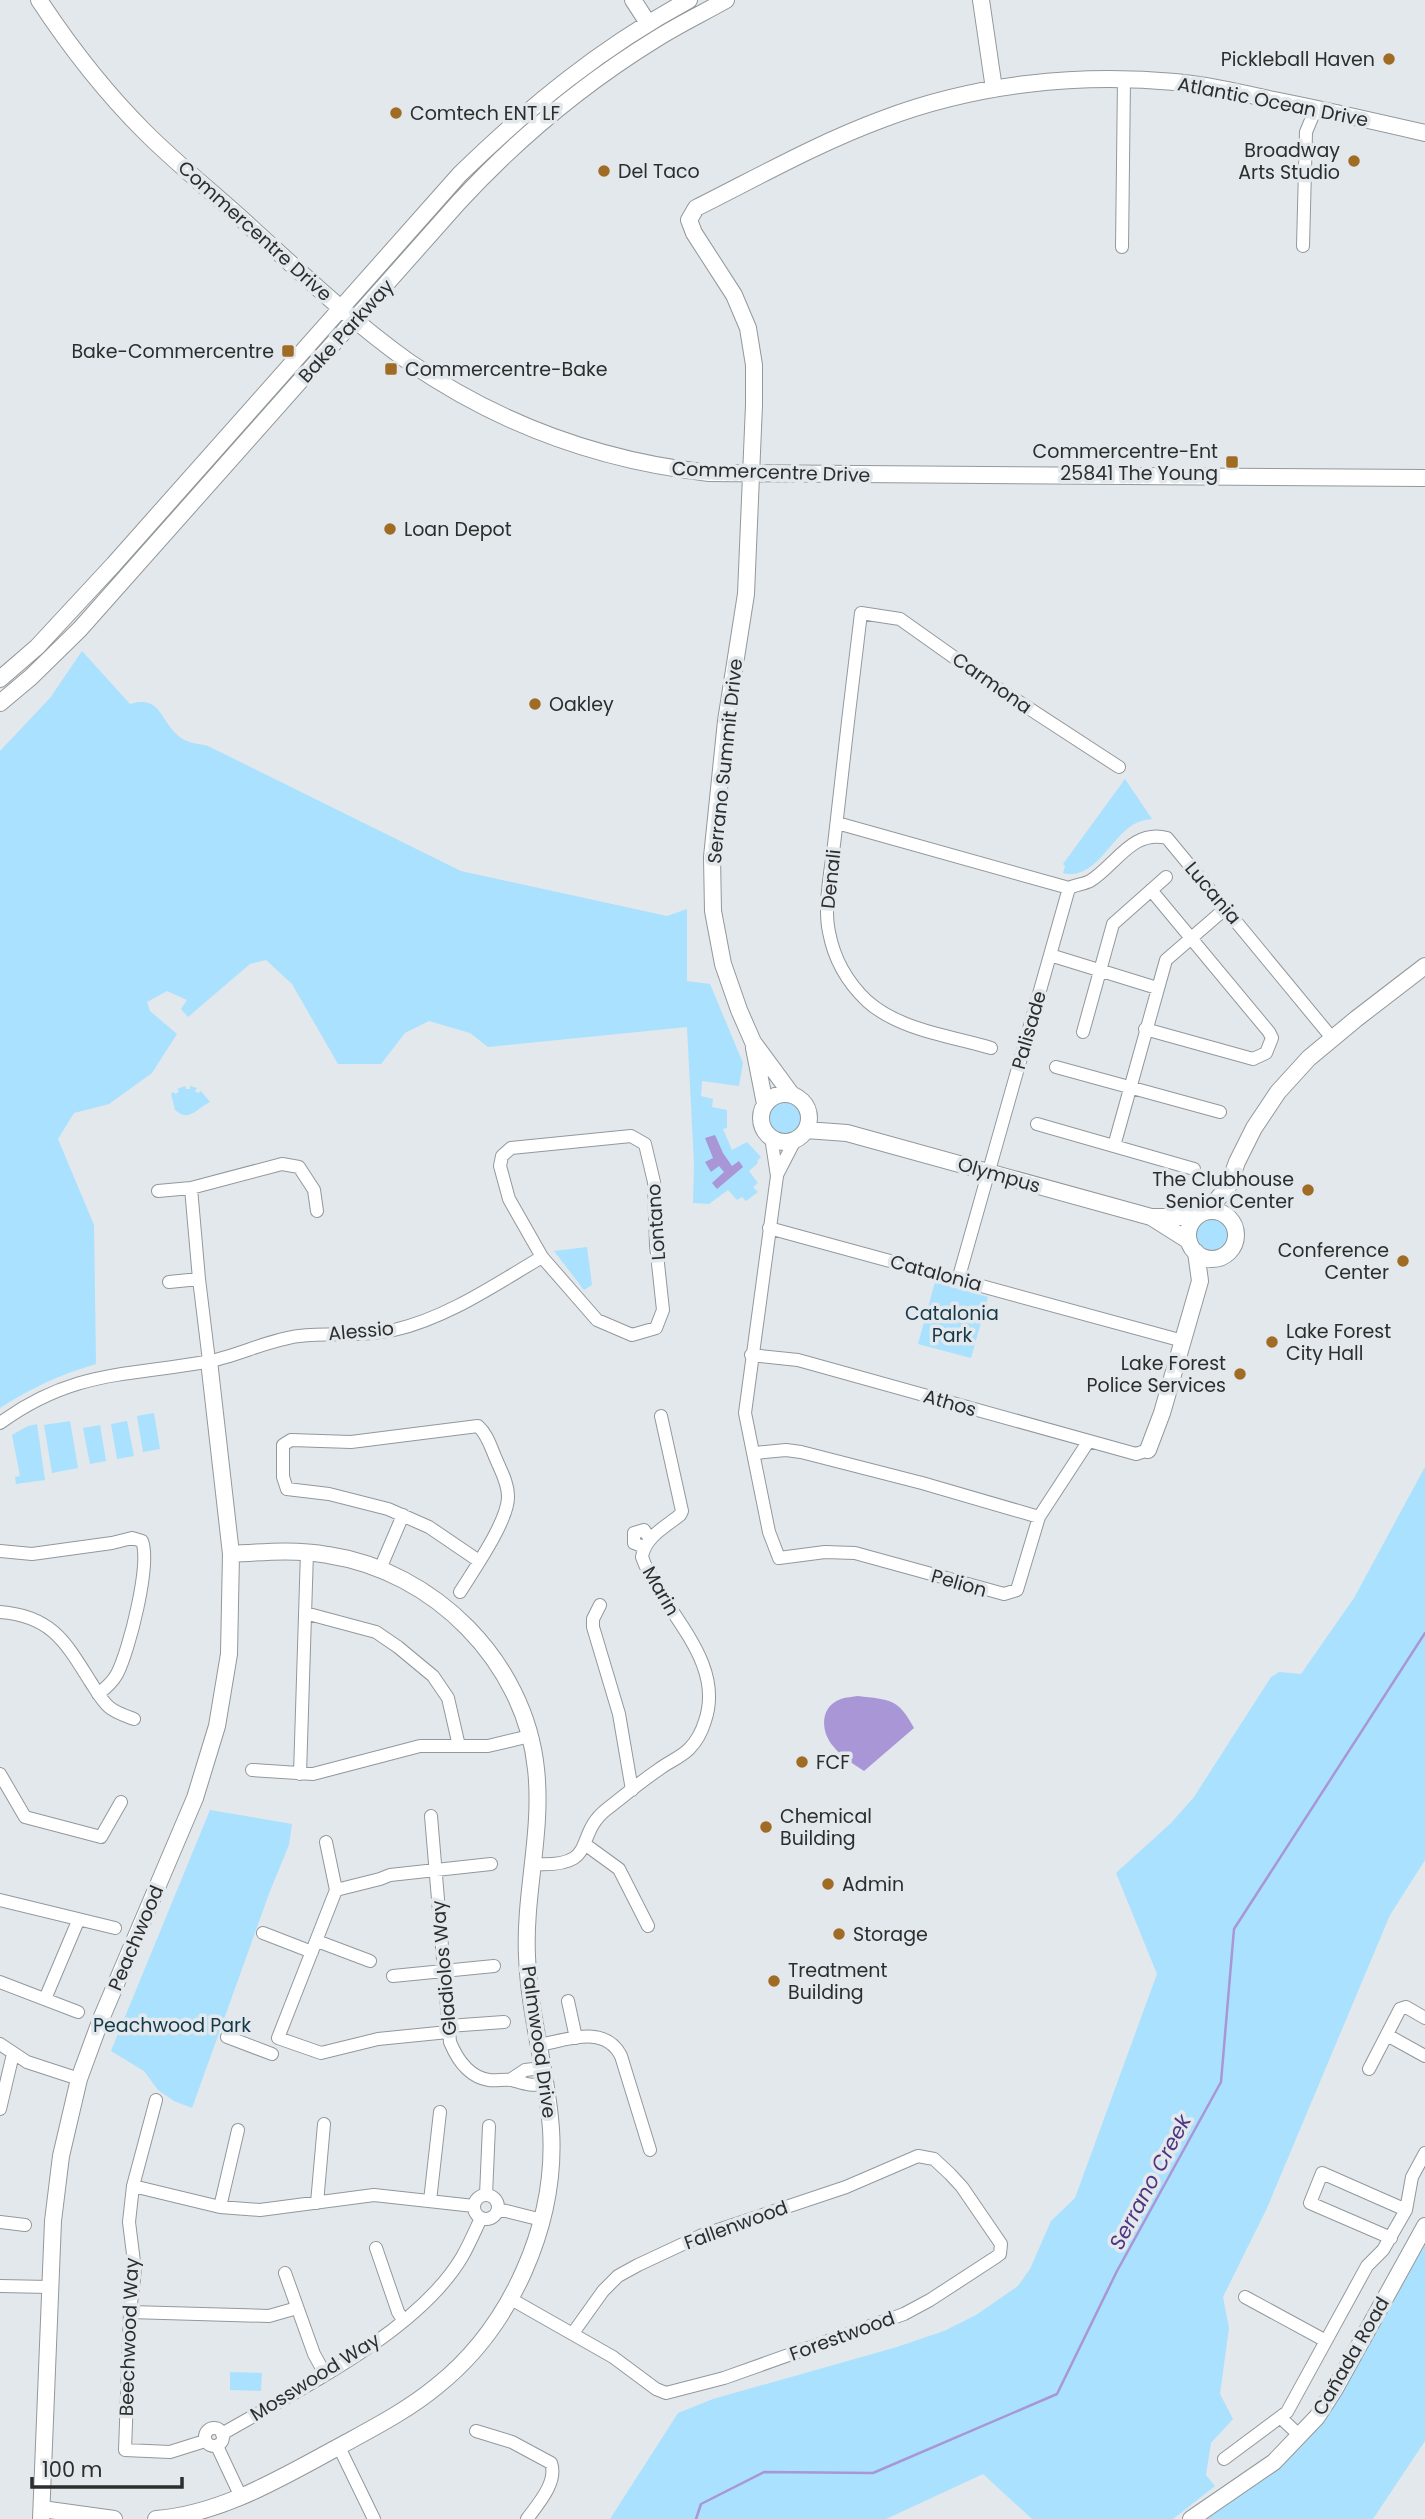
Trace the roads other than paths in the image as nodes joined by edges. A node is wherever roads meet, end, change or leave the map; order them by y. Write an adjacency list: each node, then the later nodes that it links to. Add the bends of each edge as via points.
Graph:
1 (39, 0): 14 (street, Commercentre Drive, via 95,76 144,131)
2 (633, 0): 6 (street)
3 (689, 0): 6 (street, Bake Parkway)
4 (726, 0): 15 (street, Bake Parkway, via 657,38 570,98 473,187)
5 (981, 0): 8 (street)
6 (648, 23): 14 (street, Bake Parkway, via 559,84 494,141)
7 (1124, 79): 8 (street, Atlantic Ocean Drive); 9 (street, Atlantic Ocean Drive, via 1213,87); 13 (street)
8 (994, 89): 11 (street, Atlantic Ocean Drive, via 923,106 833,139 696,208)
9 (1316, 108): 10 (street, Atlantic Ocean Drive); 12 (street, via 1306,132)
10 (1425, 133)
11 (689, 220): 16 (street, Serrano Summit Drive, via 734,295 748,328 754,365)
12 (1303, 246)
13 (1122, 247)
14 (341, 308): 15 (street, Commercentre Drive); 19 (street, Bake Parkway, via 75,606)
15 (356, 320): 16 (street, Commercentre Drive, via 444,384 550,437 664,468); 20 (street, Bake Parkway, via 80,629)
16 (751, 475): 17 (street, Commercentre Drive); 35 (street, Serrano Summit Drive, via 746,594 726,721 712,857 713,911 723,964)
17 (1425, 478)
18 (861, 613): 21 (street, Carmona, via 900,619); 22 (street, Denali)
19 (0, 679)
20 (0, 703)
21 (1119, 767)
22 (837, 823): 24 (street); 36 (street, Denali, via 827,914 835,956 847,979 888,1015)
23 (1166, 877): 25 (street)
24 (1069, 888): 26 (street, Lucania, via 1089,881 1141,838 1154,835 1167,838); 28 (street, Palisade)
25 (1152, 890): 27 (street); 30 (street, via 1112,924)
26 (1226, 908): 27 (street); 34 (street, Lucania)
27 (1190, 938): 31 (street, via 1166,960); 32 (street, via 1269,1032 1269,1048 1252,1059)
28 (1050, 955): 30 (street); 49 (street, Palisade)
29 (1425, 967): 34 (street)
30 (1100, 970): 31 (street); 33 (street)
31 (1157, 988): 32 (street)
32 (1145, 1029): 38 (street)
33 (1083, 1032)
34 (1332, 1038): 51 (street, via 1278,1092 1254,1128)
35 (753, 1042): 39 (street, Serrano Summit Drive); 40 (street, Serrano Summit Drive)
36 (991, 1048)
37 (1056, 1067): 38 (street)
38 (1130, 1087): 42 (street); 47 (street)
39 (792, 1095): 40 (street, via 777,1095); 41 (street, Serrano Summit Drive)
40 (765, 1104): 46 (street, Serrano Summit Drive, via 761,1120)
41 (807, 1109): 44 (street, Olympus); 45 (street, Serrano Summit Drive, via 808,1124)
42 (1220, 1112)
43 (1037, 1124): 47 (street)
44 (847, 1133): 45 (street, Olympus); 49 (street, Olympus)
45 (800, 1135): 46 (street, via 780,1142); 50 (street, Serrano Summit Drive)
46 (771, 1137): 50 (street, Serrano Summit Drive)
47 (1114, 1146): 48 (street)
48 (1195, 1169)
49 (989, 1172): 56 (street, Olympus); 63 (street, Palisade)
50 (776, 1175): 58 (street, Serrano Summit Drive)
51 (1228, 1187): 55 (street); 57 (street)
52 (191, 1188): 53 (street); 54 (street, via 282,1164 299,1167 314,1190); 62 (street)
53 (158, 1191)
54 (317, 1211)
55 (1201, 1214): 56 (street, Olympus); 57 (street, via 1223,1213); 59 (street, via 1189,1228)
56 (1151, 1217): 59 (street, Olympus)
57 (1230, 1218): 61 (street, via 1236,1241)
58 (769, 1228): 63 (street, Catalonia); 67 (street, Serrano Summit Drive)
59 (1192, 1247): 61 (street, via 1203,1257); 64 (street)
60 (542, 1257): 60 (street, Lontano, via 597,1320 632,1335 656,1328 663,1310 654,1182 645,1144 631,1136 511,1149 502,1156 500,1166 509,1199); 68 (street, Alessio, via 434,1316 396,1329 296,1336)
61 (1219, 1258): 64 (street)
62 (199, 1279): 65 (street); 68 (street)
63 (958, 1280): 66 (street, Catalonia)
64 (1200, 1281): 66 (street)
65 (169, 1282)
66 (1183, 1341): 72 (street)
67 (751, 1355): 71 (street, Athos, via 798,1360); 73 (street, Serrano Summit Drive, via 745,1413)
68 (209, 1361): 70 (street, Alessio, via 77,1383 28,1404); 78 (street, Peachwood)
69 (661, 1416): 93 (street, Marin, via 682,1511 647,1543 644,1561 706,1670 710,1694 695,1742)
70 (0, 1423)
71 (1088, 1442): 72 (street, Athos, via 1136,1454); 75 (street, Pelion)
72 (1148, 1450)
73 (755, 1453): 75 (street, via 801,1452); 79 (street, Serrano Summit Drive, via 769,1532)
74 (403, 1515): 80 (street); 80 (street, via 356,1500 286,1489 282,1450 287,1442 351,1442 478,1426 507,1484 508,1496 505,1513); 81 (street)
75 (1038, 1517): 79 (street, Pelion, via 1017,1590 1004,1594 855,1553)
76 (0, 1551): 86 (street, via 32,1554 132,1538 144,1547 134,1625 117,1674)
77 (307, 1552): 78 (street, Palmwood Drive); 81 (street, Palmwood Drive); 85 (street)
78 (231, 1554): 129 (street, Peachwood, via 229,1654 206,1764)
79 (779, 1558)
80 (479, 1561): 82 (street)
81 (380, 1569): 88 (street, Palmwood Drive, via 443,1605 469,1629 508,1683)
82 (460, 1592)
83 (600, 1605): 93 (street, via 593,1627 619,1714)
84 (0, 1612): 86 (street, via 36,1619 61,1637)
85 (305, 1613): 89 (street, via 376,1632 433,1676 448,1698); 92 (street)
86 (98, 1694): 87 (street, via 111,1709)
87 (134, 1719)
88 (530, 1737): 89 (street, via 488,1746); 99 (street, Palmwood Drive, via 538,1797)
89 (459, 1746): 92 (street, via 420,1746)
90 (251, 1770): 92 (street)
91 (0, 1774): 94 (street, via 25,1817 101,1838)
92 (300, 1774)
93 (632, 1790): 97 (street, via 603,1812)
94 (121, 1802)
95 (431, 1816): 100 (street, Gladiolos Way)
96 (326, 1842): 101 (street)
97 (586, 1845): 99 (street, via 567,1863); 104 (street, via 619,1869)
98 (491, 1864): 100 (street)
99 (534, 1864): 123 (street, Palmwood Drive, via 526,1939)
100 (436, 1870): 101 (street, via 390,1875); 110 (street, Gladiolos Way)
101 (336, 1890): 107 (street)
102 (0, 1900): 103 (street)
103 (78, 1921): 105 (street); 113 (street)
104 (648, 1926)
105 (115, 1928)
106 (263, 1933): 107 (street)
107 (314, 1946): 108 (street); 118 (street, via 278,2038 321,2053)
108 (370, 1961)
109 (494, 1966): 110 (street)
110 (444, 1972): 111 (street); 118 (street, Gladiolos Way)
111 (393, 1976)
112 (0, 1982): 113 (street)
113 (45, 1999): 115 (street)
114 (568, 2001): 121 (street)
115 (78, 2012)
116 (1425, 2018): 119 (street, via 1406,2007 1401,2009)
117 (504, 2022): 118 (street)
118 (448, 2029): 128 (street, Gladiolos Way, via 453,2050 472,2073 485,2079 510,2080 525,2070)
119 (1387, 2035): 126 (street); 127 (street)
120 (226, 2037): 125 (street)
121 (576, 2038): 123 (street); 136 (street, via 603,2037 617,2048)
122 (0, 2044): 124 (street)
123 (539, 2045): 128 (street, Palmwood Drive)
124 (13, 2054): 129 (street); 131 (street)
125 (272, 2054)
126 (1425, 2056)
127 (1369, 2069)
128 (544, 2076): 148 (street, Palmwood Drive, via 551,2145)
129 (79, 2079): 156 (street, Peachwood, via 61,2156)
130 (156, 2100): 139 (street, Beechwood Way)
131 (0, 2109)
132 (440, 2112): 141 (street)
133 (324, 2124): 142 (street)
134 (489, 2126): 140 (street)
135 (237, 2130): 144 (street)
136 (650, 2150)
137 (1425, 2153): 146 (street, via 1412,2177)
138 (924, 2156): 162 (street, Fallenwood, via 700,2236 638,2265 603,2291); 162 (street, Forestwood, via 934,2159 962,2187 1001,2249 996,2257 904,2314 724,2378 666,2393)
139 (133, 2186): 144 (street); 160 (street, Beechwood Way, via 129,2222 135,2270)
140 (486, 2195): 143 (street); 145 (street, via 494,2198)
141 (430, 2201): 142 (street, via 374,2195); 143 (street)
142 (317, 2203): 144 (street, via 260,2210)
143 (474, 2206): 147 (street)
144 (220, 2207)
145 (498, 2209): 147 (street, via 492,2218); 148 (street)
146 (1406, 2210): 152 (street); 152 (street, via 1322,2173 1310,2203)
147 (481, 2218): 161 (street, Mosswood Way, via 461,2259 428,2300)
148 (542, 2220): 158 (street, Palmwood Drive)
149 (0, 2222): 150 (street)
150 (25, 2225)
151 (1425, 2226): 167 (street, Cañada Road, via 1335,2389)
152 (1391, 2238): 163 (street, via 1367,2266)
153 (376, 2248): 161 (street)
154 (285, 2273): 159 (street)
155 (0, 2286): 156 (street)
156 (50, 2287): 173 (street, Peachwood)
157 (1245, 2297): 163 (street)
158 (511, 2299): 162 (street); 169 (street, Palmwood Drive, via 464,2361 437,2386 399,2414)
159 (297, 2308): 160 (street, via 269,2316); 164 (street)
160 (130, 2312): 170 (street, Beechwood Way)
161 (403, 2320): 164 (street, Mosswood Way)
162 (573, 2333)
163 (1326, 2341): 165 (street)
164 (325, 2374): 168 (street, Mosswood Way)
165 (1281, 2418): 167 (street); 171 (street)
166 (476, 2431): 177 (street, via 512,2442 546,2459 554,2470 551,2483)
167 (1300, 2436): 178 (street, Cañada Road, via 1273,2462)
168 (215, 2440): 170 (street, Mosswood Way, via 170,2452); 172 (street)
169 (339, 2447): 172 (street, Palmwood Drive); 176 (street)
170 (125, 2450)
171 (1224, 2459)
172 (241, 2497): 175 (street, Palmwood Drive, via 199,2512)
173 (41, 2514): 174 (street)
174 (114, 2519)
175 (156, 2519)
176 (374, 2519)
177 (527, 2519)
178 (1191, 2519)

